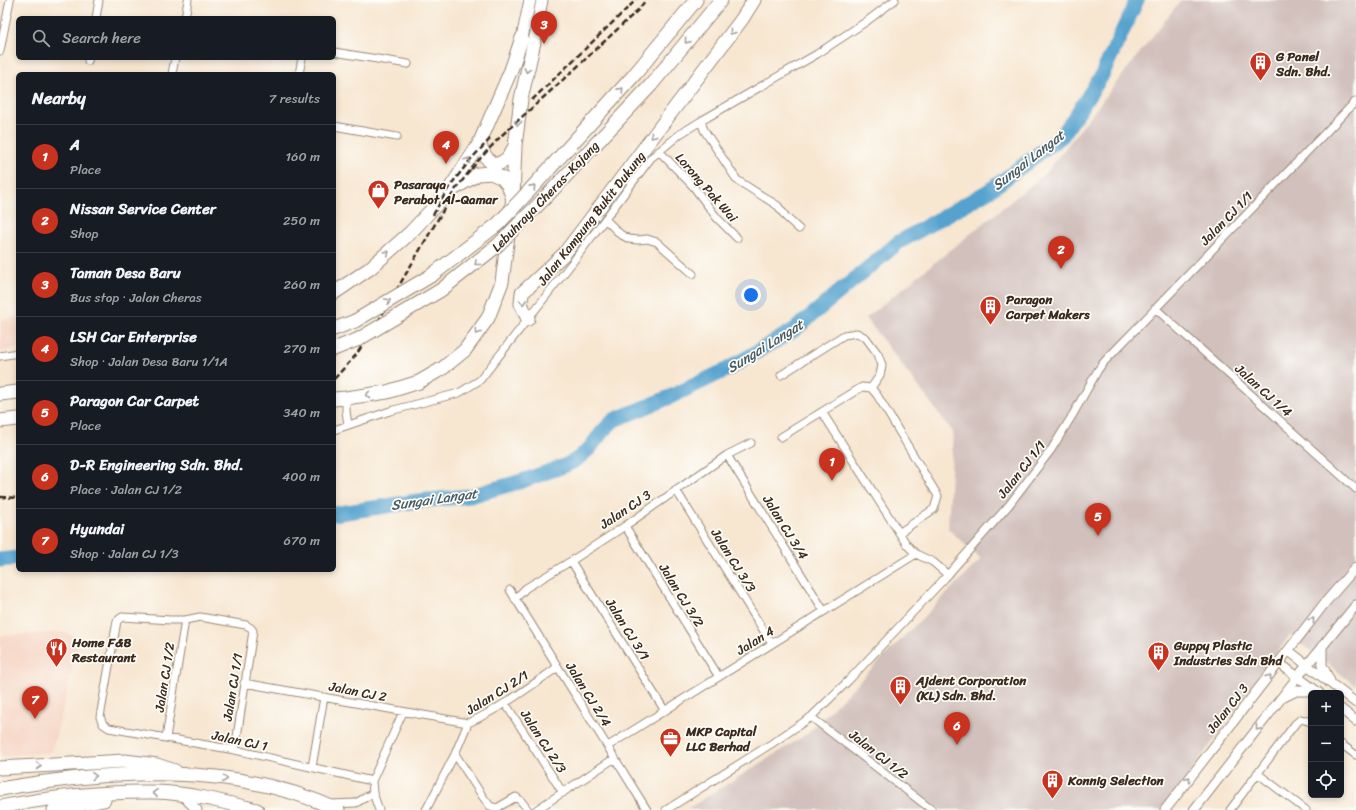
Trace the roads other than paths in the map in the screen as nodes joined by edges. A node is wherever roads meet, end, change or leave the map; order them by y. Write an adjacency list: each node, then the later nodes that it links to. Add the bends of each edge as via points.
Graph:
1 (10, 0): 13 (street)
2 (99, 0): 10 (street)
3 (188, 0): 11 (street)
4 (530, 0): 12 (main road)
5 (542, 0): 12 (main road)
6 (696, 0): 36 (highway, Lebuhraya Cheras–Kajang, one-way to 6, bridge, via 355,321 432,275 498,224 635,74)
7 (721, 0): 37 (highway, Lebuhraya Cheras–Kajang, one-way to 37, bridge, via 651,85 498,245 441,290 359,339)
8 (754, 0): 35 (highway, one-way to 35, via 564,254 522,293 521,304)
9 (895, 0): 21 (street, Jalan Kampung Bukit Dukung, via 818,54)
10 (96, 16)
11 (185, 16)
12 (528, 40): 24 (highway, via 511,70); 25 (highway, one-way to 25)
13 (0, 51)
14 (336, 52): 17 (street)
15 (175, 60): 18 (street)
16 (302, 60): 19 (street)
17 (408, 64)
18 (172, 72)
19 (299, 72)
20 (1356, 101): 34 (street, Jalan CJ 1/1)
21 (701, 121): 26 (street, Jalan Kampung Bukit Dukung); 30 (street, via 704,130 737,180 778,206)
22 (336, 126): 23 (street)
23 (397, 137)
24 (479, 144): 25 (highway, via 488,161 494,165 502,163); 27 (highway, one-way to 24)
25 (515, 146): 28 (highway)
26 (659, 151): 29 (street, Jalan Kampung Bukit Dukung); 31 (street, Lorong Pak Wai, via 693,186)
27 (447, 193): 28 (highway, via 478,174 491,173 502,178); 33 (highway, one-way to 27, via 393,249)
28 (513, 197): 44 (highway, one-way to 44, via 502,282 488,318 465,350 443,368 419,382 387,392)
29 (605, 219): 32 (street, via 620,234 629,238 657,242); 35 (street, Jalan Kampung Bukit Dukung)
30 (799, 229)
31 (736, 238)
32 (693, 274)
33 (336, 293)
34 (1155, 308): 53 (street, Jalan CJ 1/4); 60 (street, Jalan CJ 1/1, via 1104,362 1051,450 1009,505)
35 (528, 319): 48 (street, Jalan Kampung Bukit Dukung, via 480,380 459,393)
36 (336, 328)
37 (336, 348)
38 (16, 353): 39 (street)
39 (0, 356)
40 (781, 375): 41 (street, via 844,335 857,333 866,338 878,354 882,365 880,375)
41 (871, 388): 45 (street, via 862,387); 56 (street, via 878,395 938,496 934,509)
42 (16, 392): 43 (highway)
43 (0, 394)
44 (340, 398): 48 (street, via 346,411)
45 (822, 412): 50 (street); 56 (street)
46 (16, 419): 47 (highway)
47 (0, 421)
48 (348, 425): 49 (street, Jalan Kampung Bukit Dukung)
49 (336, 429)
50 (781, 437)
51 (751, 443): 52 (street, Jalan CJ 3)
52 (727, 455): 54 (street, Jalan CJ 3); 64 (street, Jalan CJ 3/4)
53 (1356, 489)
54 (676, 490): 55 (street, Jalan CJ 3); 66 (street, Jalan CJ 3/3)
55 (625, 526): 58 (street, Jalan CJ 3); 72 (street, Jalan CJ 3/2)
56 (899, 533): 57 (street)
57 (916, 554): 60 (street, via 933,562); 64 (street, Jalan 4)
58 (571, 561): 62 (street, Jalan CJ 3, via 526,588); 82 (street, Jalan CJ 3/1)
59 (1356, 568): 68 (street, Jalan CJ 3, one-way to 59)
60 (948, 575): 85 (street, Jalan CJ 1/1)
61 (510, 590): 62 (street, Jalan CJ 2/4)
62 (516, 599): 71 (street, Jalan CJ 2/4)
63 (1356, 605): 67 (street)
64 (824, 611): 66 (street, Jalan 4)
65 (185, 620): 74 (street, Jalan CJ 1/1, via 212,618 251,628); 89 (street, Jalan CJ 1/2); 89 (street, Jalan CJ 1, via 122,616 117,621 100,718 109,728)
66 (772, 644): 72 (street, Jalan 4)
67 (1322, 646): 70 (street); 75 (street, via 1322,665)
68 (1288, 651): 69 (street, Jalan CJ 3); 70 (street)
69 (1279, 663): 73 (street); 118 (street, Jalan CJ 3, one-way to 69)
70 (1306, 665): 73 (street); 75 (street)
71 (558, 667): 80 (street, Jalan CJ 2/1); 90 (street, Jalan CJ 2/4)
72 (719, 676): 82 (street, Jalan 4)
73 (1298, 677): 76 (street); 79 (street)
74 (244, 683): 78 (street, Jalan CJ 2); 92 (street, Jalan CJ 1/1)
75 (1332, 685): 81 (street)
76 (1315, 690)
77 (1308, 692): 79 (street, via 1296,691)
78 (324, 697): 84 (street, Jalan CJ 2); 96 (street)
79 (1282, 698): 119 (street, one-way to 119)
80 (505, 703): 88 (street, Jalan CJ 2/1); 104 (street, Jalan CJ 2/3)
81 (1356, 703)
82 (665, 711): 90 (street, Jalan 4)
83 (1344, 711): 87 (street)
84 (403, 712): 88 (street, Jalan CJ 2); 100 (street)
85 (811, 717): 116 (street, Jalan CJ 1/1); 117 (street, Jalan CJ 1/2)
86 (1308, 721): 98 (street, via 1301,719 1295,724)
87 (1356, 721)
88 (468, 723): 93 (street, Jalan CJ 2/1)
89 (166, 738): 92 (street, Jalan CJ 1)
90 (608, 746): 95 (street, Jalan CJ 2/4)
91 (1344, 746): 94 (street)
92 (234, 750): 96 (street, Jalan CJ 1)
93 (455, 754): 112 (street, Jalan CJ 2/1); 113 (street, via 490,806 497,808 516,797)
94 (1356, 755)
95 (615, 758): 104 (street); 115 (street, Jalan CJ 2/4)
96 (312, 767): 100 (street, Jalan CJ 1)
97 (0, 768): 99 (highway, one-way to 99, via 126,761 157,765)
98 (1257, 773): 120 (street); 121 (street)
99 (186, 774): 101 (highway, one-way to 99, via 87,777); 107 (highway, one-way to 107, via 246,782 286,791)
100 (372, 781): 103 (street)
101 (0, 788)
102 (128, 793): 105 (highway, one-way to 102); 106 (highway, via 78,794); 108 (highway)
103 (373, 793): 107 (street, via 356,803); 111 (street)
104 (563, 793): 114 (street)
105 (182, 795): 109 (street); 110 (highway)
106 (0, 807)
107 (332, 807)
108 (54, 810)
109 (197, 810)
110 (257, 810)
111 (379, 810)
112 (426, 810)
113 (528, 810)
114 (536, 810)
115 (647, 810)
116 (666, 810)
117 (932, 810)
118 (1165, 810)
119 (1194, 810)
120 (1230, 810)
121 (1306, 810)

